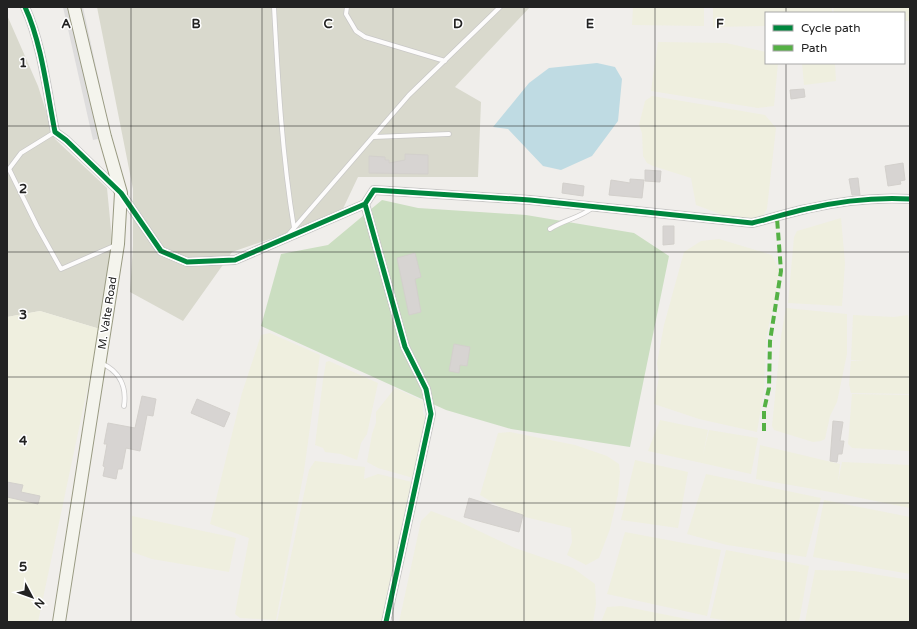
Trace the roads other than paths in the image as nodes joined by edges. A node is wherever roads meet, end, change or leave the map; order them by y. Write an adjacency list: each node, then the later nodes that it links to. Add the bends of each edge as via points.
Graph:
1 (25, 7): 7 (street, via 37,45)
2 (74, 7): 10 (main road, M. Valte Road)
3 (274, 7): 14 (lane, via 285,167)
4 (347, 7): 6 (lane, via 346,14 356,31 365,37)
5 (500, 7): 6 (lane)
6 (445, 61): 9 (lane, via 409,95)
7 (55, 132): 10 (street); 17 (lane, via 21,153 9,169 61,269)
8 (449, 134): 9 (lane)
9 (373, 137): 14 (lane)
10 (121, 193): 16 (street, via 162,251 187,262 235,260); 17 (main road, M. Valte Road)
11 (910, 199): 13 (street, via 874,198 850,201 804,209 752,223)
12 (365, 204): 13 (street, via 374,190); 16 (street); 21 (street, via 405,347 426,389 431,414)
13 (594, 206): 15 (lane)
14 (294, 228): 16 (lane)
15 (550, 229)
16 (285, 238)
17 (118, 244): 18 (main road, M. Valte Road)
18 (99, 363): 19 (lane, via 110,367 120,380 124,388); 20 (main road, M. Valte Road)
19 (124, 406)
20 (60, 622)
21 (386, 622)

